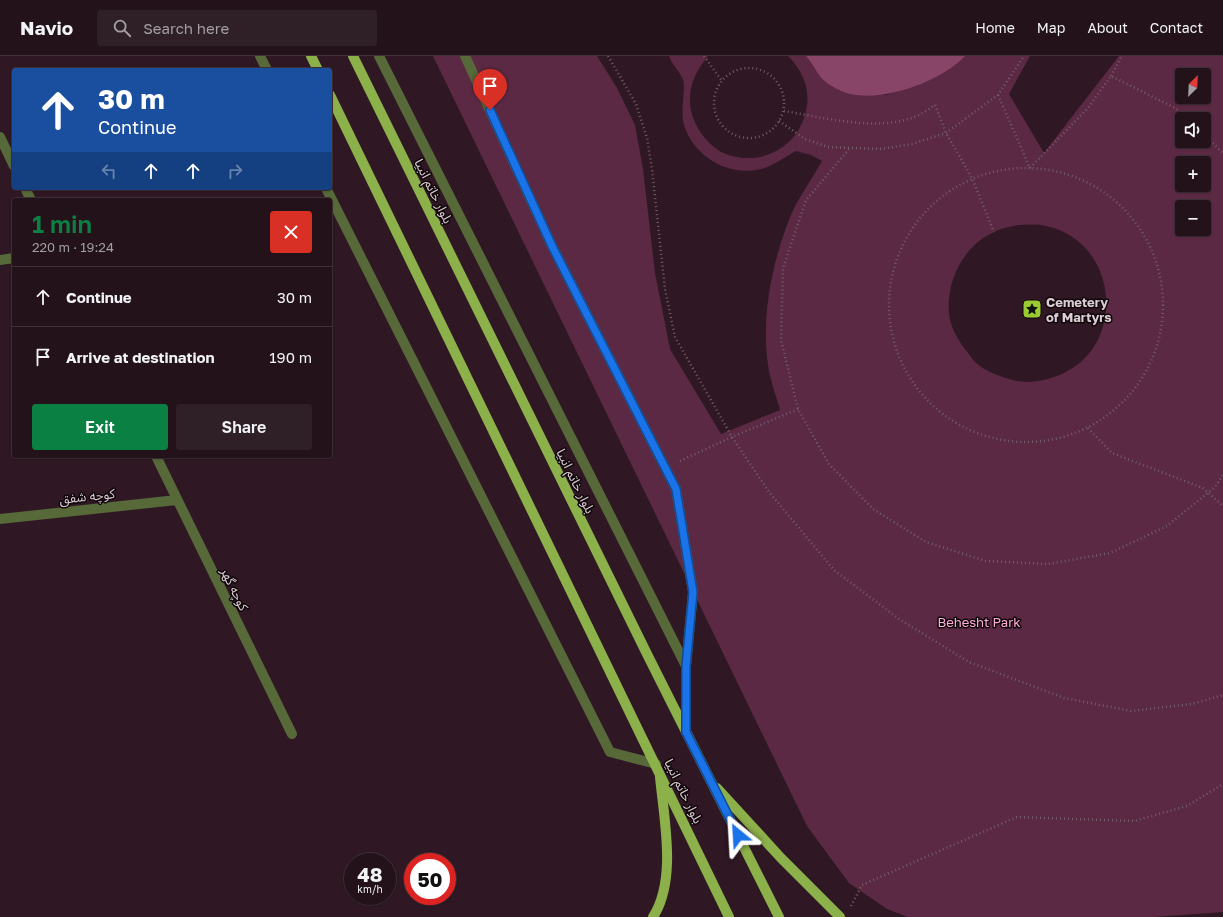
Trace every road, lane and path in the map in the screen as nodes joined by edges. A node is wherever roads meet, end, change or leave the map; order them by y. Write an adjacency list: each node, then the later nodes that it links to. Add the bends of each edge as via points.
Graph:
1 (260, 56): 10 (street)
2 (311, 56): 11 (main road)
3 (353, 56): 43 (main road, بلوار خاتم انبیا)
4 (379, 56): 41 (street)
5 (466, 56): 35 (street, via 552,246)
6 (608, 56): 33 (path, via 636,104 647,138 665,289 675,337)
7 (704, 56): 13 (path)
8 (1024, 56): 14 (path)
9 (1122, 56): 12 (path)
10 (266, 68)
11 (317, 68)
12 (1111, 76): 17 (path); 25 (path, via 1088,108)
13 (722, 80): 16 (path, via 742,68 764,72 774,78 781,88); 18 (path, via 716,90 715,113 720,124 728,132 739,137 762,136 772,130)
14 (998, 95): 19 (path); 25 (path)
15 (332, 99): 45 (main road, بلوار خاتم انبیا)
16 (784, 110): 18 (path); 19 (path, via 822,118 877,123 914,117 936,105)
17 (1179, 112)
18 (779, 121): 22 (path, via 806,139 828,147)
19 (946, 132): 22 (path, via 912,144 881,149); 26 (path)
20 (0, 137): 24 (street)
21 (1211, 142): 23 (path)
22 (849, 149): 31 (path, via 806,200 783,268 781,340)
23 (1223, 153)
24 (12, 162)
25 (1030, 168): 26 (path, via 1000,170); 32 (path, via 1060,172 1098,188 1130,215 1152,250 1163,291 1161,332 1147,371 1122,404)
26 (972, 178): 28 (path); 32 (path, via 935,202 907,235 891,276 889,320 901,362 925,399 960,425 1001,440 1045,441)
27 (332, 200): 45 (street, via 610,752)
28 (994, 232)
29 (12, 258): 30 (street)
30 (0, 260)
31 (798, 409): 33 (path); 37 (path, via 829,464 873,509 926,542 986,561 1048,564 1110,553 1167,526)
32 (1088, 428): 37 (path, via 1112,453)
33 (732, 436): 35 (path); 42 (path, via 769,492 834,570 899,619 968,662 1064,698 1131,710 1192,704)
34 (157, 458): 38 (street, کوچه گهر)
35 (665, 468): 41 (street, via 676,489 693,592)
36 (1223, 475): 37 (path)
37 (1208, 492): 39 (path)
38 (177, 500): 40 (street, کوچه شفق); 44 (street, کوچه گهر)
39 (1223, 506)
40 (0, 519)
41 (686, 666): 43 (street)
42 (1223, 695)
43 (686, 732): 46 (main road, بلوار خاتم انبیا)
44 (292, 734)
45 (657, 767): 49 (main road, via 668,865 658,910); 50 (main road, بلوار خاتم انبیا)
46 (710, 781): 51 (main road, بلوار خاتم انبیا); 52 (main road)
47 (1223, 784): 48 (path, via 1187,806 1134,821 1017,817 862,885)
48 (849, 911)
49 (653, 917)
50 (729, 917)
51 (779, 917)
52 (840, 917)

